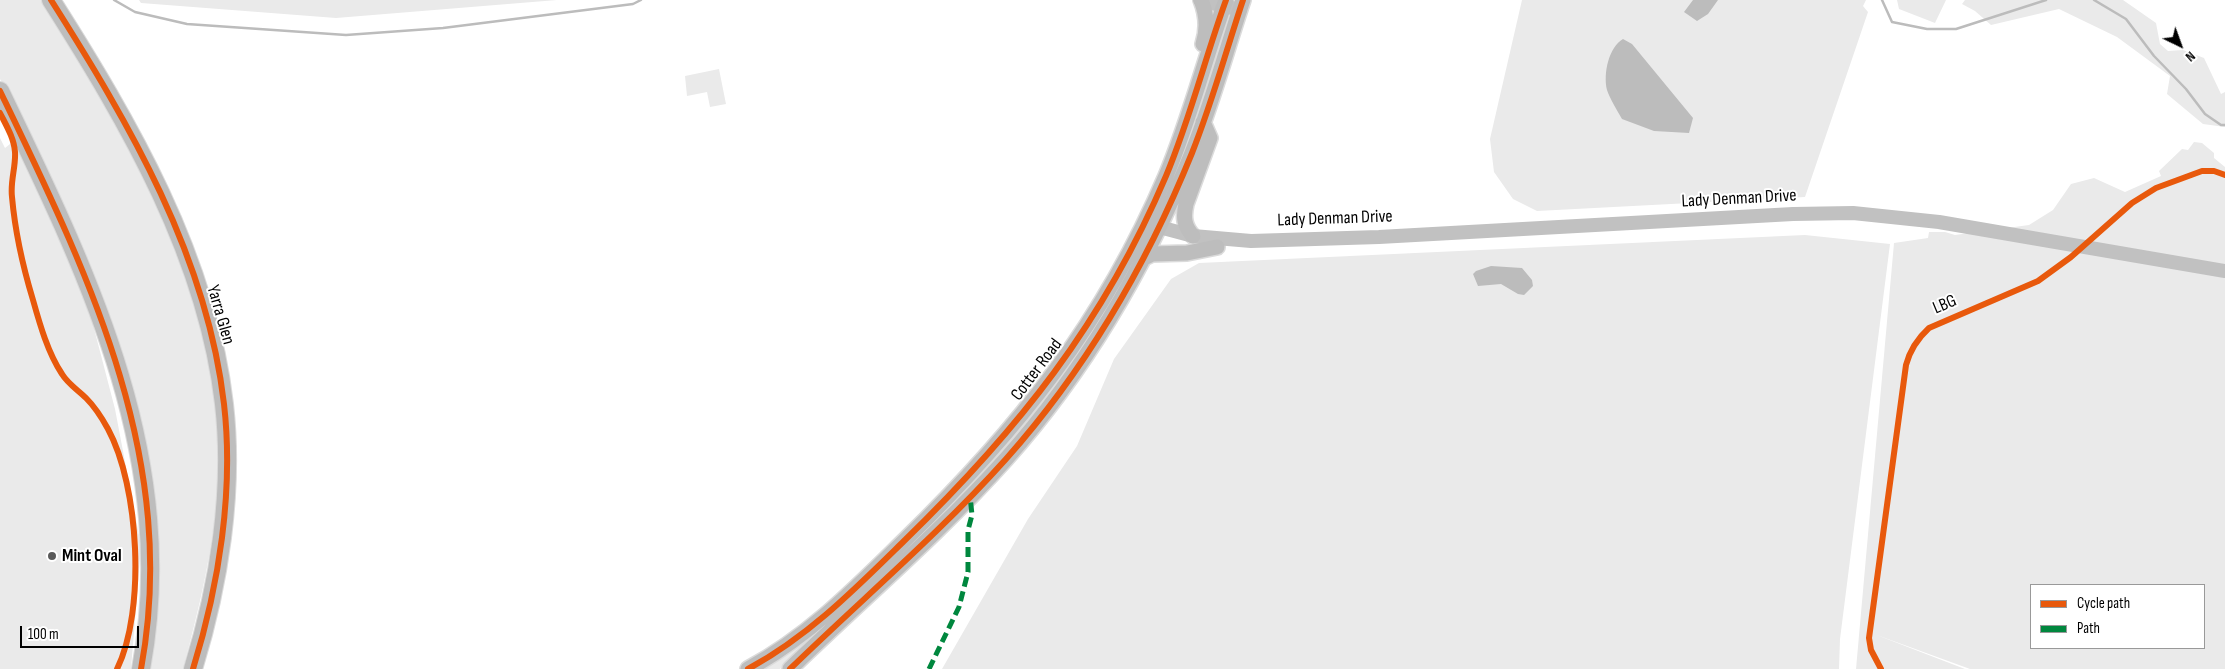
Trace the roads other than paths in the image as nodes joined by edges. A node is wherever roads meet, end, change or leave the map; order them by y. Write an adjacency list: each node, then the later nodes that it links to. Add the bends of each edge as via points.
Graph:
1 (51, 0): 14 (highway, Yarra Glen, via 114,101 162,196 200,298 219,369 227,440 224,513 210,603)
2 (1201, 0): 3 (street); 5 (main road, via 1207,28 1185,100)
3 (1234, 3): 5 (main road, Cotter Road); 6 (main road, Cotter Road)
4 (0, 91): 13 (highway, via 83,267 108,336 137,441 150,550 148,623)
5 (1186, 120): 7 (main road, Cotter Road)
6 (1203, 122): 7 (main road, Cotter Road); 8 (main road, via 1210,138 1184,215 1184,224)
7 (1151, 229): 8 (street, Lady Denman Drive); 10 (street, Lady Denman Drive, via 1181,243); 11 (main road, Cotter Road); 15 (main road, Cotter Road, via 1080,338 1030,406 985,459 819,622)
8 (1193, 236): 9 (street, Lady Denman Drive)
9 (1251, 240): 10 (street, Lady Denman Drive); 12 (street, Lady Denman Drive, via 1379,237 1853,213 1939,222)
10 (1216, 246): 11 (main road, via 1187,253 1152,254)
11 (1144, 258): 16 (main road, Cotter Road, via 1074,373 1008,457)
12 (2225, 271)
13 (141, 669)
14 (194, 669)
15 (748, 669)
16 (790, 669)

